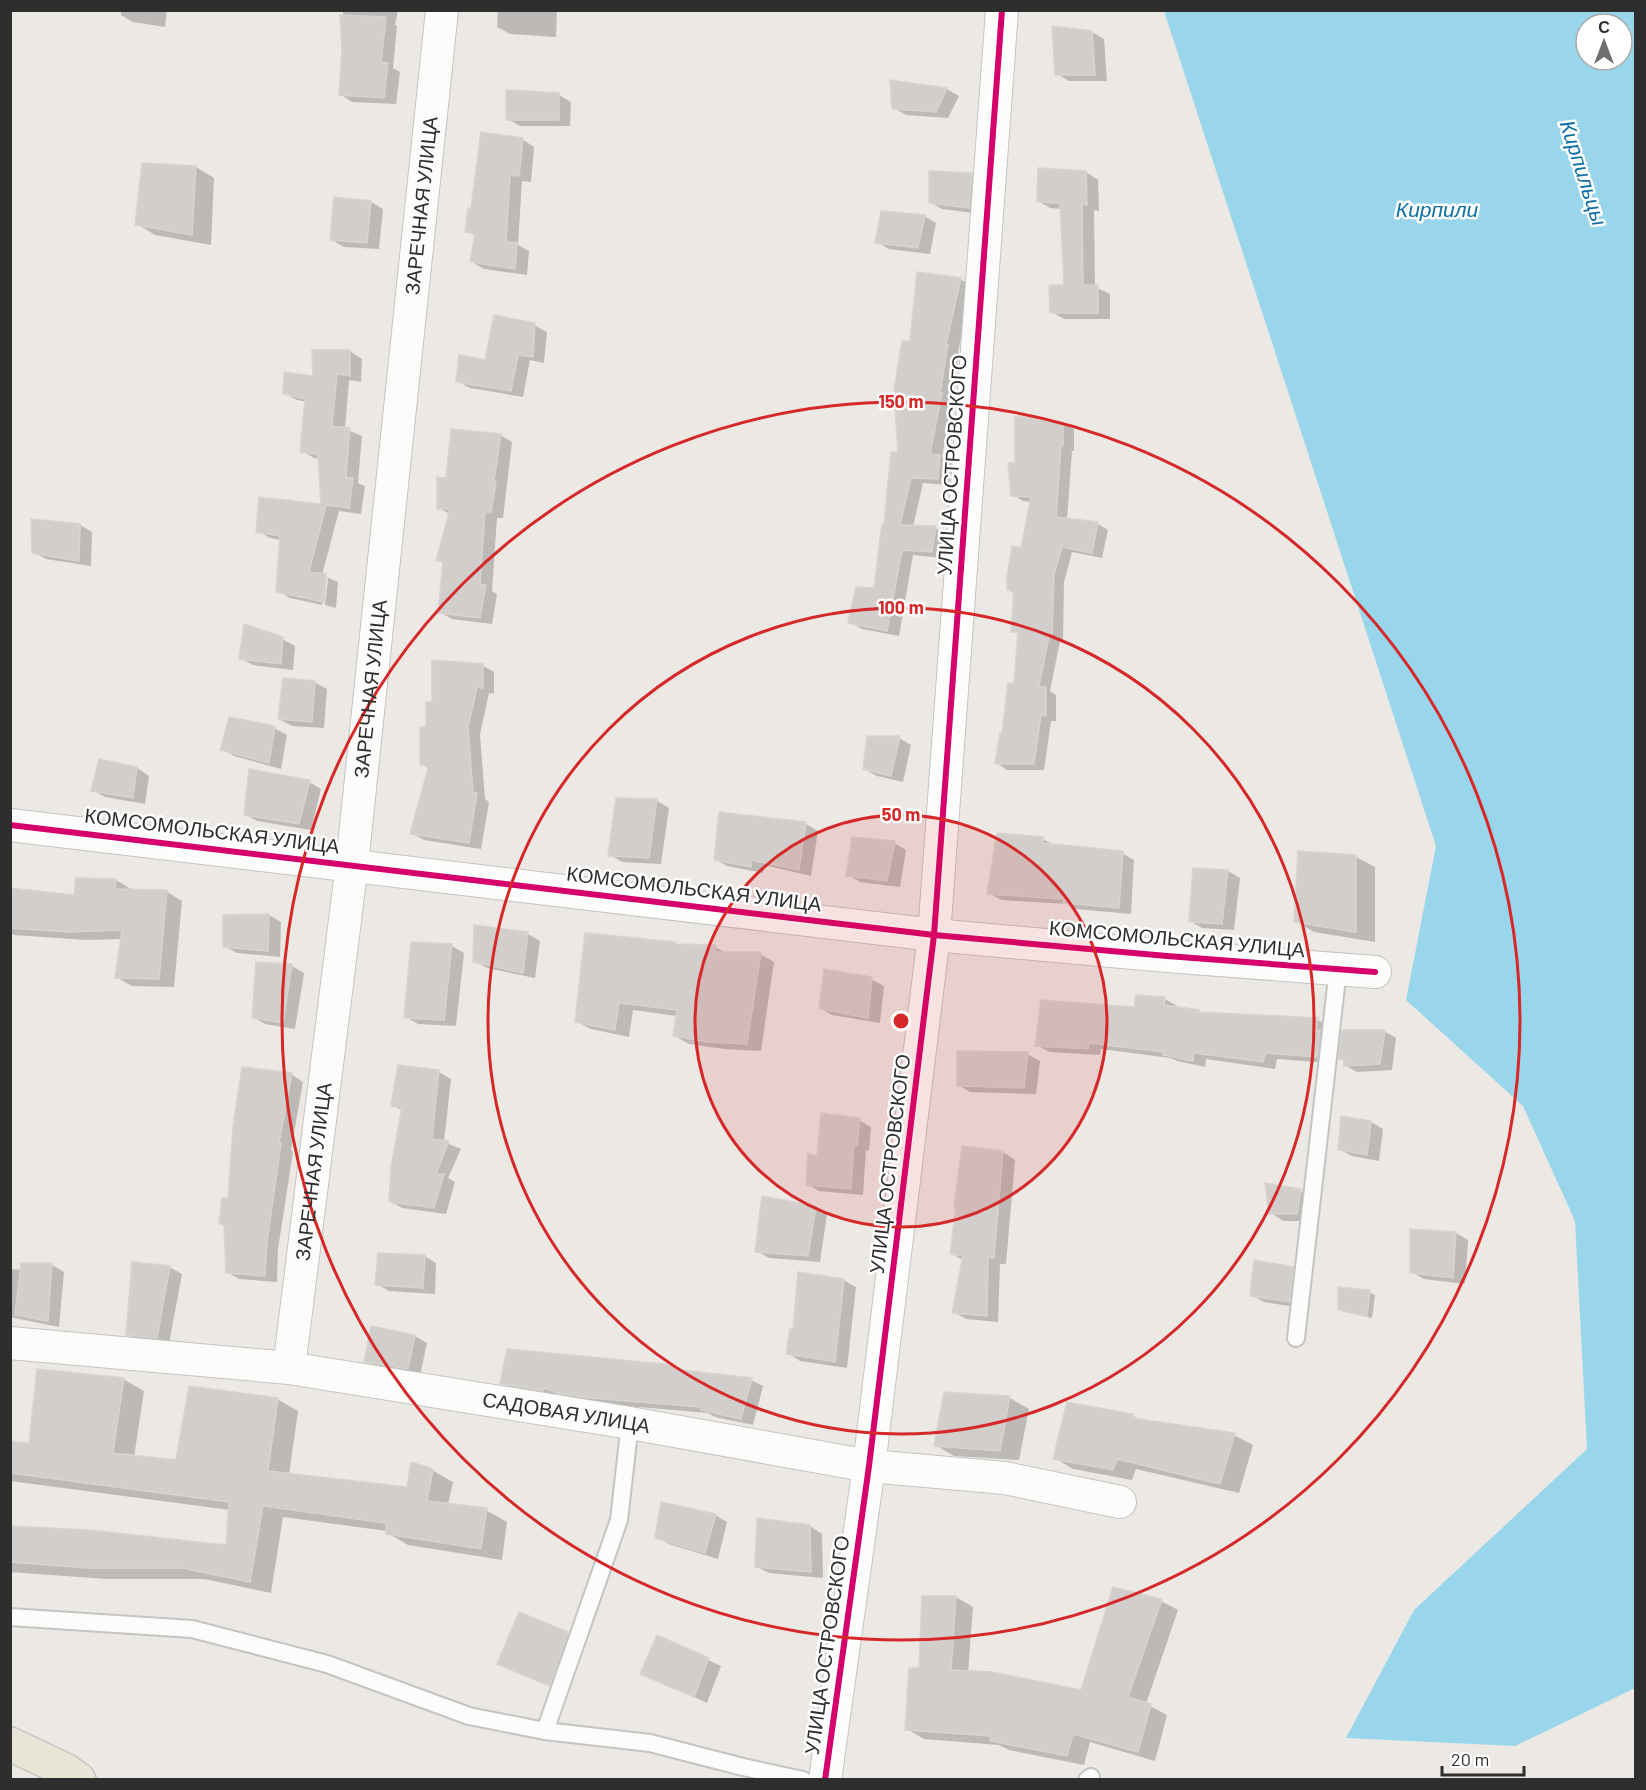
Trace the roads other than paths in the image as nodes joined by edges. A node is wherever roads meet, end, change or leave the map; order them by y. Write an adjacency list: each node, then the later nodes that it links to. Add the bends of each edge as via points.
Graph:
1 (442, 10): 4 (street, ЗАРЕЧНАЯ УЛИЦА)
2 (1002, 10): 5 (street, УЛИЦА ОСТРОВСКОГО)
3 (10, 825): 4 (street, КОМСОМОЛЬСКАЯ УЛИЦА)
4 (352, 864): 5 (street, КОМСОМОЛЬСКАЯ УЛИЦА); 10 (street, ЗАРЕЧНАЯ УЛИЦА)
5 (934, 935): 6 (street, КОМСОМОЛЬСКАЯ УЛИЦА); 12 (street, УЛИЦА ОСТРОВСКОГО)
6 (1338, 969): 7 (street, КОМСОМОЛЬСКАЯ УЛИЦА); 8 (lane)
7 (1375, 972)
8 (1296, 1338)
9 (10, 1343): 10 (street, САДОВАЯ УЛИЦА)
10 (289, 1368): 11 (street, САДОВАЯ УЛИЦА)
11 (630, 1423): 12 (street, САДОВАЯ УЛИЦА); 15 (lane, via 619,1520)
12 (869, 1466): 13 (street, САДОВАЯ УЛИЦА, via 1005,1478); 20 (street, УЛИЦА ОСТРОВСКОГО)
13 (1120, 1502)
14 (10, 1617): 15 (lane, via 192,1629 327,1664 469,1716)
15 (545, 1731): 19 (lane, via 650,1743)
16 (25, 1751): 17 (main road); 18 (main road)
17 (79, 1779)
18 (106, 1779)
19 (803, 1779)
20 (825, 1779)

